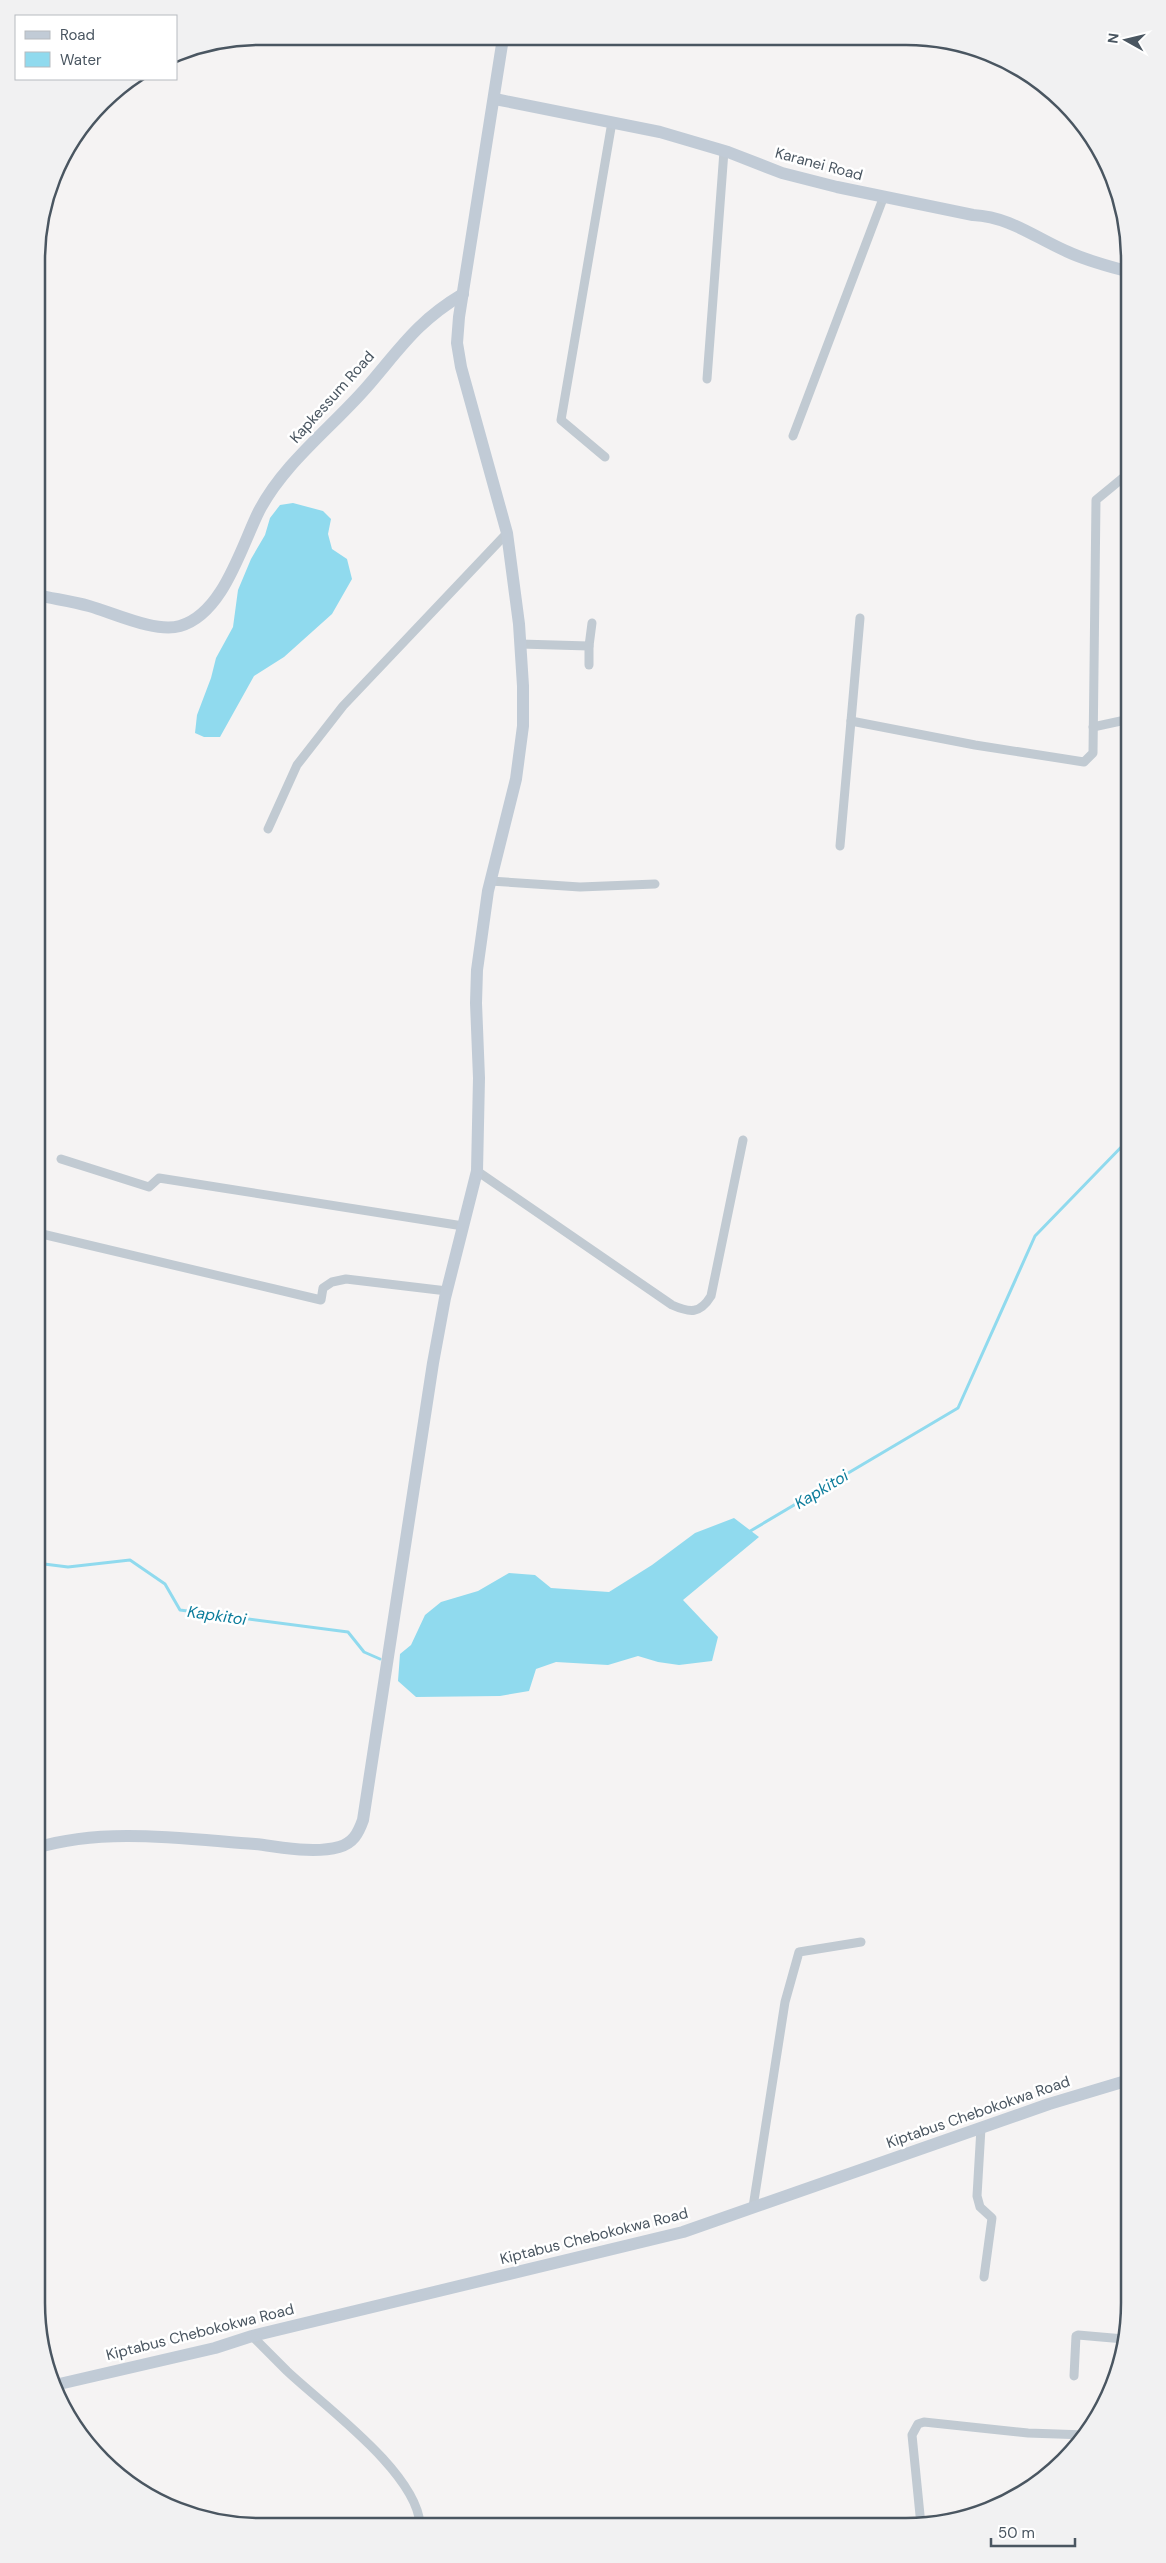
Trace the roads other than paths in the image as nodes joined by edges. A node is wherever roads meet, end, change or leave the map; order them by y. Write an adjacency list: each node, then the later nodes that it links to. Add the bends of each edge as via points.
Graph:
1 (502, 45): 2 (street)
2 (495, 99): 3 (street, Karanei Road); 7 (street)
3 (612, 122): 4 (street, Karanei Road); 10 (street, via 561,420)
4 (724, 151): 5 (street, Karanei Road, via 782,173); 8 (street)
5 (884, 196): 6 (street, Karanei Road, via 973,215 994,216 1065,251); 9 (street)
6 (1121, 270)
7 (463, 294): 12 (street, via 457,343 461,367); 13 (street, Kapkessum Road, via 424,320 285,475 260,509 224,585 207,610 194,620 179,626 155,626)
8 (707, 379)
9 (793, 436)
10 (604, 457)
11 (1121, 483): 21 (street, via 1096,500)
12 (507, 534): 16 (street); 22 (street, via 343,706 297,765)
13 (45, 597)
14 (860, 618): 19 (street)
15 (592, 623): 17 (street)
16 (520, 644): 17 (street); 24 (street, via 523,686 516,779)
17 (589, 646): 18 (street)
18 (589, 665)
19 (851, 721): 21 (street, via 1084,762 1093,753); 23 (street)
20 (1121, 721): 21 (street)
21 (1093, 727)
22 (268, 829)
23 (840, 846)
24 (490, 881): 25 (street, via 580,887); 28 (street, via 477,970 480,1078)
25 (655, 884)
26 (743, 1140): 28 (street, via 710,1296 704,1307 692,1311 672,1305)
27 (61, 1158): 29 (street, via 149,1187 159,1178)
28 (477, 1171): 29 (street)
29 (463, 1226): 31 (street)
30 (45, 1235): 31 (street, via 321,1300 323,1288 346,1279)
31 (447, 1291): 32 (street, via 433,1363 366,1808 355,1838 338,1847 315,1850 113,1836)
32 (45, 1845)
33 (861, 1942): 36 (street, via 800,1952 785,2002)
34 (1121, 2083): 35 (street, Kiptabus Chebokokwa Road)
35 (981, 2128): 36 (street, Kiptabus Chebokokwa Road); 37 (street, via 977,2196 980,2207 992,2218)
36 (753, 2207): 38 (street, Kiptabus Chebokokwa Road, via 683,2232)
37 (984, 2278)
38 (252, 2336): 41 (street, Kiptabus Chebokokwa Road, via 215,2348); 43 (street, via 394,2471 415,2503)
39 (1118, 2339): 40 (street, via 1076,2336)
40 (1074, 2376)
41 (61, 2384)
42 (1076, 2435): 44 (street, via 918,2424 912,2435)
43 (419, 2518)
44 (920, 2518)

